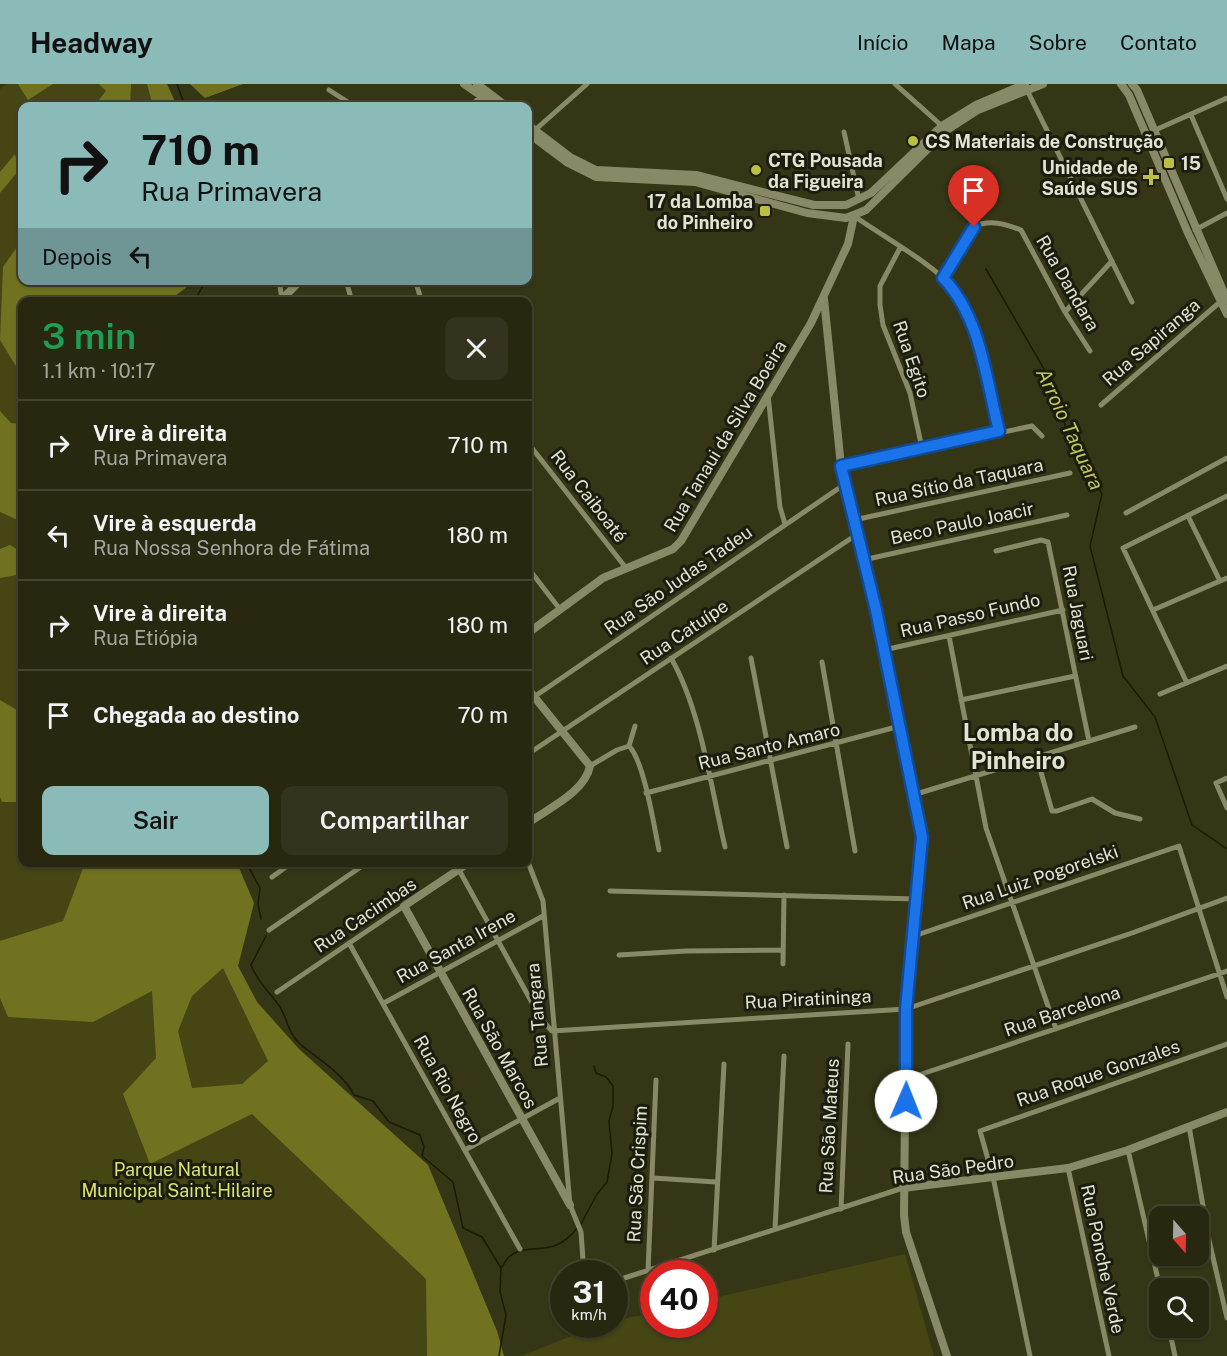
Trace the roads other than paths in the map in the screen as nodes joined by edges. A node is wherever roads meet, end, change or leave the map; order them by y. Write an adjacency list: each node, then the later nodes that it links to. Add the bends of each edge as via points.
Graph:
1 (464, 84): 10 (street)
2 (477, 84): 10 (street)
3 (587, 84): 18 (street)
4 (895, 84): 17 (street)
5 (1043, 84): 8 (street)
6 (1121, 84): 36 (street, via 1188,233)
7 (1132, 84): 21 (street)
8 (1026, 87): 17 (street, via 976,105); 26 (street, via 947,130); 31 (street)
9 (329, 90): 12 (street)
10 (486, 94): 13 (street); 14 (street); 15 (street)
11 (1227, 98): 16 (street)
12 (348, 102)
13 (477, 102)
14 (493, 102)
15 (499, 102)
16 (1191, 115): 21 (street); 23 (street)
17 (942, 126): 24 (street)
18 (532, 127)
19 (532, 130): 25 (street, via 596,170 696,175 814,205)
20 (532, 131): 28 (street, via 568,163 596,177 695,182 807,213)
21 (1153, 131): 29 (street)
22 (844, 132): 24 (street)
23 (1227, 199)
24 (859, 200): 25 (street); 26 (street)
25 (846, 205): 28 (street, Rua Tanaui da Silva Boeira)
26 (866, 210): 28 (street)
27 (1227, 213): 29 (street)
28 (850, 217): 30 (street); 35 (street, Rua Tanaui da Silva Boeira, via 848,244)
29 (1195, 230): 36 (street)
30 (900, 248): 32 (street); 46 (street, Rua Egito, via 880,286 880,305 883,325 910,393)
31 (1112, 261): 37 (street); 38 (street)
32 (943, 278): 38 (street, Rua Dandara, via 974,227 981,223 1007,224 1021,230); 43 (street, via 957,292 974,330)
33 (297, 285): 34 (street)
34 (286, 297)
35 (824, 299): 41 (street, Rua Tanaui da Silva Boeira); 48 (street)
36 (1224, 301): 39 (street); 42 (street, Rua Sapiranga)
37 (1132, 302)
38 (1065, 312): 40 (street, Rua Dandara)
39 (1227, 314)
40 (1090, 351)
41 (768, 395): 56 (street); 60 (street, Rua Tanaui da Silva Boeira, via 681,541 673,549)
42 (1101, 405)
43 (999, 431): 44 (street, via 1032,426); 46 (street)
44 (1042, 436)
45 (532, 448): 60 (street, Rua Caiboaté)
46 (922, 448): 48 (street)
47 (1227, 458): 52 (street)
48 (841, 466): 50 (street)
49 (1070, 473): 55 (street, Rua Sítio da Taquara)
50 (845, 484): 55 (street); 56 (street, Rua São Judas Tadeu)
51 (1227, 496): 54 (street)
52 (1126, 513)
53 (1067, 515): 59 (street, Beco Paulo Joacir)
54 (1188, 516): 63 (street); 66 (street, via 1123,548)
55 (854, 520): 57 (street)
56 (785, 524): 77 (street, Rua São Judas Tadeu)
57 (856, 535): 59 (street); 70 (street, Rua Catuípe)
58 (996, 550): 65 (street, Rua Jaguari, via 1041,540 1048,542)
59 (863, 560): 69 (street)
60 (626, 568): 64 (street, Rua Tanaui da Silva Boeira, via 603,578)
61 (532, 573): 64 (street)
62 (1227, 578): 63 (street)
63 (1220, 581): 66 (street)
64 (559, 608): 67 (street, Rua Tanaui da Silva Boeira)
65 (1063, 610): 68 (street, Rua Passo Fundo); 74 (street, Rua Jaguari)
66 (1153, 610): 75 (street)
67 (532, 630)
68 (949, 636): 69 (street, Rua Passo Fundo); 79 (street)
69 (884, 650): 81 (street)
70 (671, 658): 83 (street, Rua Catuípe); 92 (street, via 692,707)
71 (751, 658): 89 (street)
72 (822, 662): 85 (street)
73 (1227, 666): 75 (street)
74 (1074, 676): 79 (street); 84 (street, Rua Jaguari)
75 (1187, 684): 76 (street)
76 (1160, 694)
77 (532, 698)
78 (532, 700): 83 (street)
79 (961, 700): 91 (street)
80 (635, 726): 86 (street)
81 (900, 726): 85 (street, Rua Santo Amaro); 95 (street)
82 (1136, 727): 84 (street)
83 (562, 731): 87 (street, Rua Catuípe); 90 (street)
84 (1089, 741): 88 (street)
85 (835, 745): 89 (street, Rua Santo Amaro); 102 (street)
86 (629, 746): 90 (street); 94 (street, via 641,769)
87 (532, 751)
88 (1037, 758): 91 (street); 97 (street, via 1052,811 1092,799 1115,813)
89 (771, 760): 92 (street, Rua Santo Amaro); 100 (street)
90 (590, 766): 98 (street, via 588,778)
91 (975, 776): 95 (street); 113 (street, via 990,843)
92 (708, 777): 94 (street, Rua Santo Amaro); 99 (street)
93 (1227, 778): 96 (street, via 1216,783)
94 (646, 793): 101 (street)
95 (913, 795): 112 (street, via 922,837)
96 (1227, 808)
97 (1140, 819)
98 (532, 820)
99 (725, 847)
100 (787, 847)
101 (659, 850)
102 (855, 851)
103 (286, 867): 108 (street)
104 (361, 867): 117 (street)
105 (463, 867): 107 (street, Rua Cacimbas)
106 (530, 867): 116 (street, Rua Tangara, via 540,891)
107 (459, 870): 114 (street, Rua Cacimbas); 119 (street)
108 (272, 877)
109 (610, 891): 110 (street)
110 (784, 895): 112 (street); 121 (street)
111 (1227, 897): 115 (street, Rua Piratininga)
112 (916, 898): 118 (street)
113 (1010, 903): 115 (street, Rua Luiz Pogorelski, via 1179,846); 118 (street, Rua Luiz Pogorelski); 124 (street)
114 (404, 906): 120 (street, Rua Cacimbas); 125 (street, Rua São Marcos)
115 (1198, 908): 124 (street, Rua Piratininga); 126 (street)
116 (543, 916): 119 (street, Rua Santa Irene); 132 (street, Rua Tangara)
117 (269, 930)
118 (911, 937): 130 (street)
119 (498, 940): 125 (street, Rua Santa Irene); 132 (street, via 541,1020)
120 (349, 943): 127 (street, Rua Cacimbas); 129 (street, Rua Rio Negro)
121 (782, 950): 122 (street); 123 (street)
122 (619, 955)
123 (783, 964)
124 (1033, 967): 130 (street, Rua Piratininga); 131 (street)
125 (440, 972): 129 (street, Rua Santa Irene); 141 (street, Rua São Marcos)
126 (1224, 972): 128 (street); 131 (street, Rua Barcelona)
127 (277, 992)
128 (1227, 998)
129 (384, 1003): 143 (street, Rua Rio Negro)
130 (906, 1009): 132 (street, Rua Piratininga); 137 (street)
131 (1056, 1029): 137 (street, Rua Barcelona)
132 (552, 1031): 139 (street, Rua Tangara)
133 (848, 1044): 151 (street, Rua São Mateus)
134 (1227, 1044): 146 (street, Rua Roque Gonzales, via 980,1131)
135 (784, 1056): 152 (street)
136 (724, 1064): 148 (street)
137 (906, 1079): 149 (street)
138 (656, 1080): 147 (street, Rua São Crispim)
139 (560, 1098): 141 (street); 150 (street, Rua Tangara)
140 (1227, 1112): 142 (street, Rua São Pedro)
141 (522, 1118): 143 (street); 150 (street, Rua São Marcos)
142 (1189, 1126): 144 (street, Rua São Pedro); 159 (street)
143 (465, 1150): 153 (street, Rua Rio Negro)
144 (1128, 1150): 145 (street, Rua São Pedro); 158 (street)
145 (1068, 1168): 146 (street, Rua São Pedro); 163 (street, Rua Ponche Verde)
146 (993, 1177): 149 (street, Rua São Pedro); 162 (street)
147 (653, 1178): 148 (street); 156 (street, Rua São Crispim)
148 (716, 1182): 154 (street)
149 (903, 1188): 151 (street, Rua São Pedro); 161 (street, via 906,1232)
150 (570, 1204): 155 (street, Rua Tangara, via 580,1228)
151 (841, 1209): 152 (street, Rua São Pedro)
152 (775, 1229): 154 (street, Rua São Pedro)
153 (520, 1249)
154 (714, 1250): 157 (street, Rua São Pedro)
155 (583, 1260)
156 (649, 1260)
157 (681, 1260)
158 (1158, 1278)
159 (1227, 1318)
160 (1171, 1338): 164 (street)
161 (947, 1356)
162 (1030, 1356)
163 (1109, 1356)
164 (1175, 1356)

